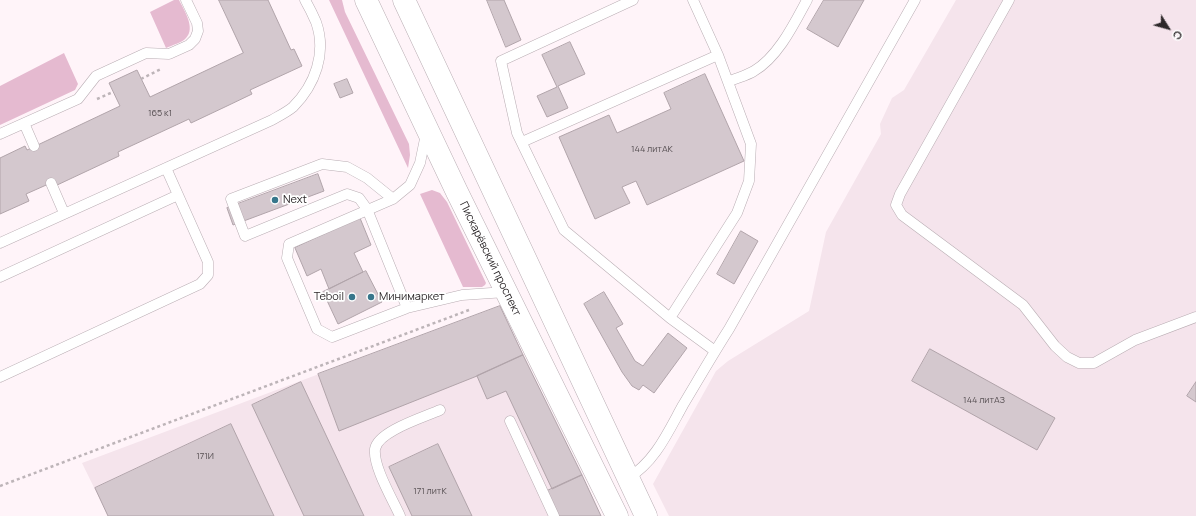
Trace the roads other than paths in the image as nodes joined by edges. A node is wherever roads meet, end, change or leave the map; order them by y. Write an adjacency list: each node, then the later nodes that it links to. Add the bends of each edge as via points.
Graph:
1 (186, 0): 12 (lane, via 197,23 198,32 189,45 169,54 146,53 96,76 78,99)
2 (306, 0): 17 (lane, via 316,24 320,47 317,70 308,91 292,108 272,120)
3 (366, 0): 13 (main road, Пискарёвский проспект)
4 (404, 0): 33 (main road)
5 (633, 0): 15 (lane, via 501,61)
6 (693, 0): 10 (lane)
7 (914, 0): 29 (lane)
8 (1009, 0): 27 (lane, via 896,205 902,215 1023,304 1055,346 1067,357 1079,363 1094,363 1135,340)
9 (804, 2): 11 (lane, via 788,34 770,58 754,71)
10 (718, 55): 11 (lane); 15 (lane)
11 (728, 82): 28 (lane, via 751,144 749,181 737,213)
12 (24, 123): 14 (lane); 16 (lane)
13 (427, 130): 20 (lane, via 420,163 410,185); 25 (main road, Пискарёвский проспект)
14 (0, 134)
15 (522, 142): 28 (lane, via 564,230)
16 (34, 146)
17 (166, 168): 19 (lane); 22 (lane)
18 (51, 183): 22 (lane)
19 (178, 195): 24 (lane); 30 (lane, via 208,262 208,275 200,284)
20 (393, 199): 21 (lane); 21 (lane, via 367,178 347,167 322,164 230,199 245,236 347,194 359,198)
21 (367, 209): 26 (lane); 26 (lane, via 289,244 287,258 317,329 332,337)
22 (64, 214): 23 (lane)
23 (0, 243)
24 (0, 277)
25 (506, 292): 26 (lane, via 462,294); 36 (main road, Пискарёвский проспект)
26 (407, 308)
27 (1196, 317)
28 (670, 318): 29 (lane)
29 (715, 351): 33 (lane, via 654,455 639,471)
30 (0, 377)
31 (440, 410): 34 (lane, via 393,430 382,438 375,448 380,472)
32 (510, 421): 35 (lane)
33 (628, 478): 37 (main road)
34 (400, 516)
35 (554, 516)
36 (617, 516)
37 (646, 516)

